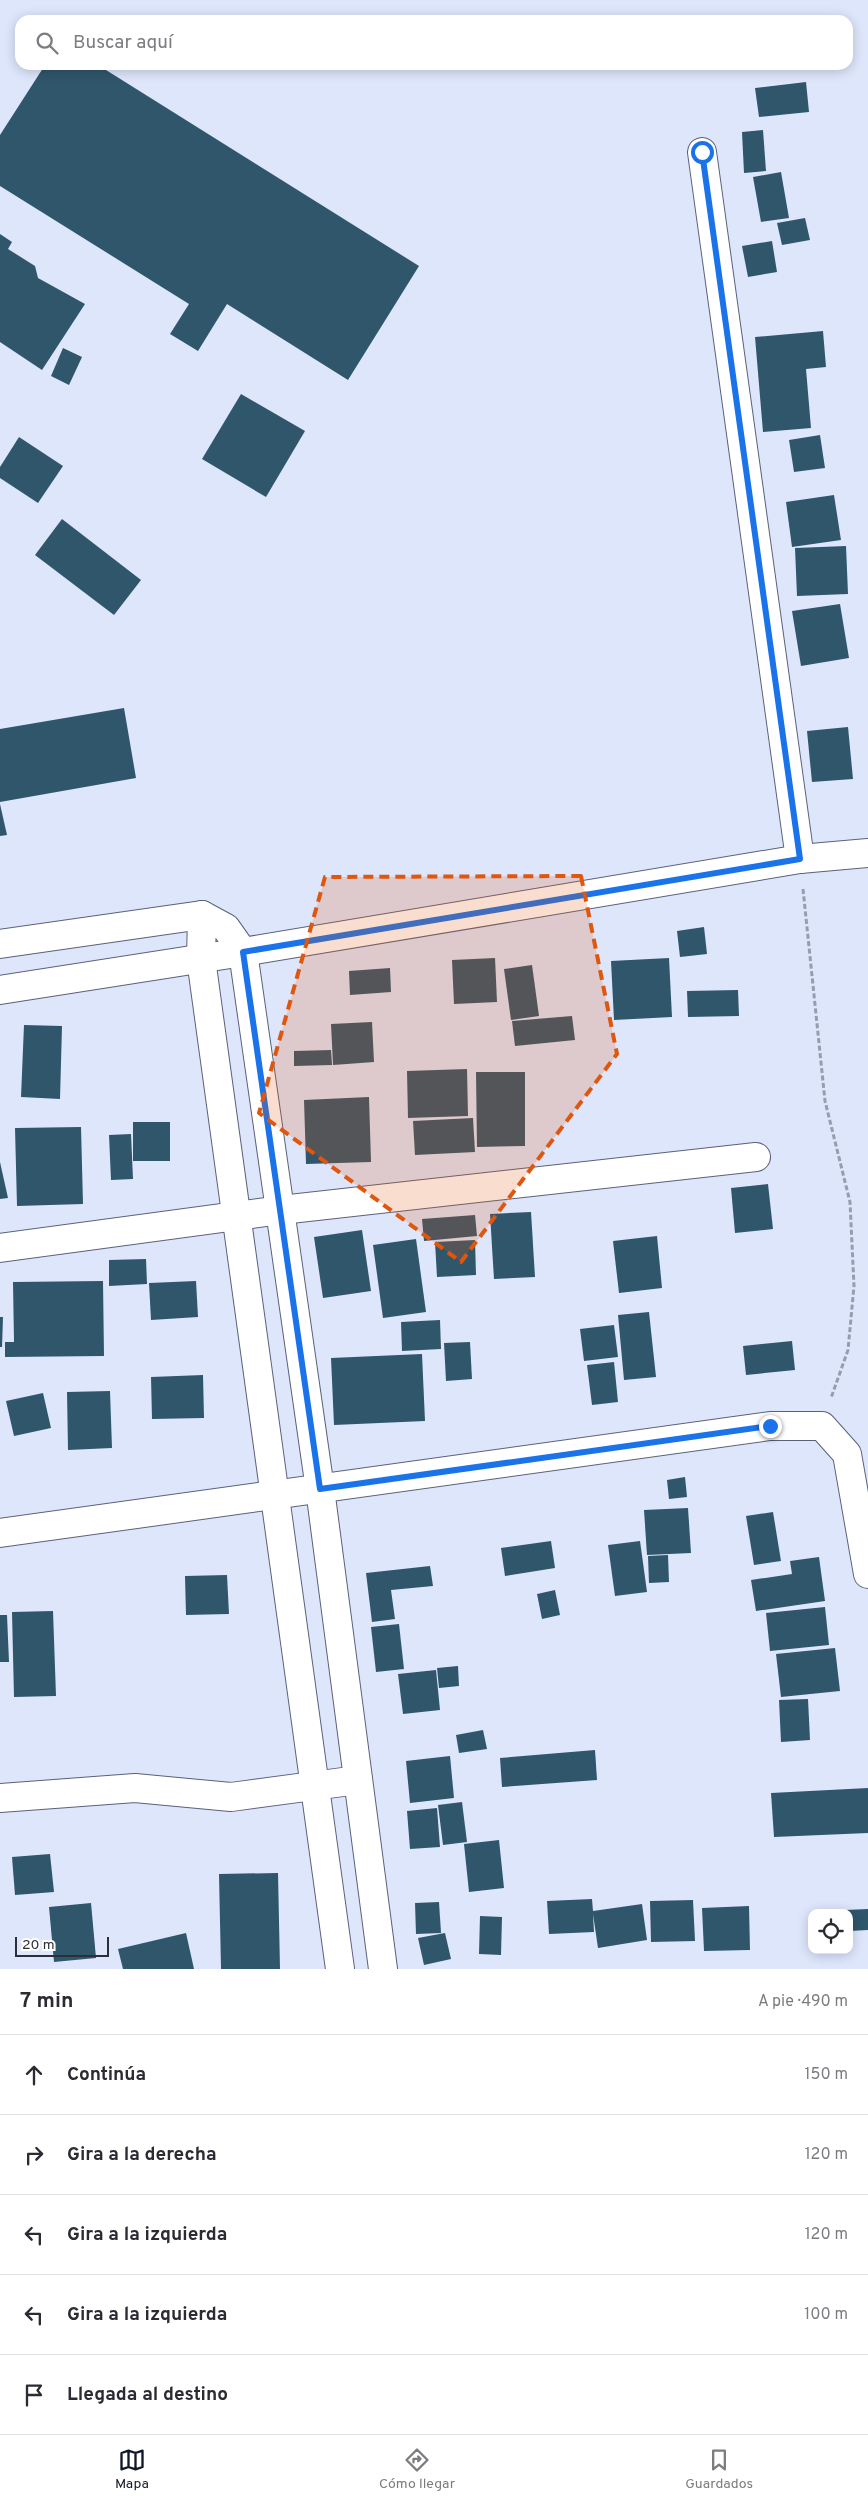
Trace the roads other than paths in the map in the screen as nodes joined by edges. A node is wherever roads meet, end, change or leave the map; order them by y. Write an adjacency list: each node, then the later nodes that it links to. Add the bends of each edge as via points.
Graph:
1 (702, 152): 3 (street)
2 (868, 853): 3 (street)
3 (800, 859): 6 (street)
4 (202, 915): 5 (street); 6 (street, via 226,928); 7 (street)
5 (0, 944)
6 (243, 952): 7 (street); 10 (street)
7 (201, 959): 8 (street); 11 (street)
8 (0, 990)
9 (756, 1157): 10 (street)
10 (281, 1210): 11 (street); 13 (street)
11 (236, 1217): 12 (street); 14 (street)
12 (0, 1248)
13 (320, 1489): 14 (street); 16 (street, via 770,1426 822,1426 847,1454); 17 (street)
14 (274, 1496): 15 (street); 18 (street)
15 (0, 1533)
16 (868, 1574)
17 (358, 1780): 18 (street); 21 (street)
18 (314, 1785): 19 (street, via 232,1797 135,1788); 20 (street)
19 (0, 1798)
20 (340, 1969)
21 (383, 1969)

